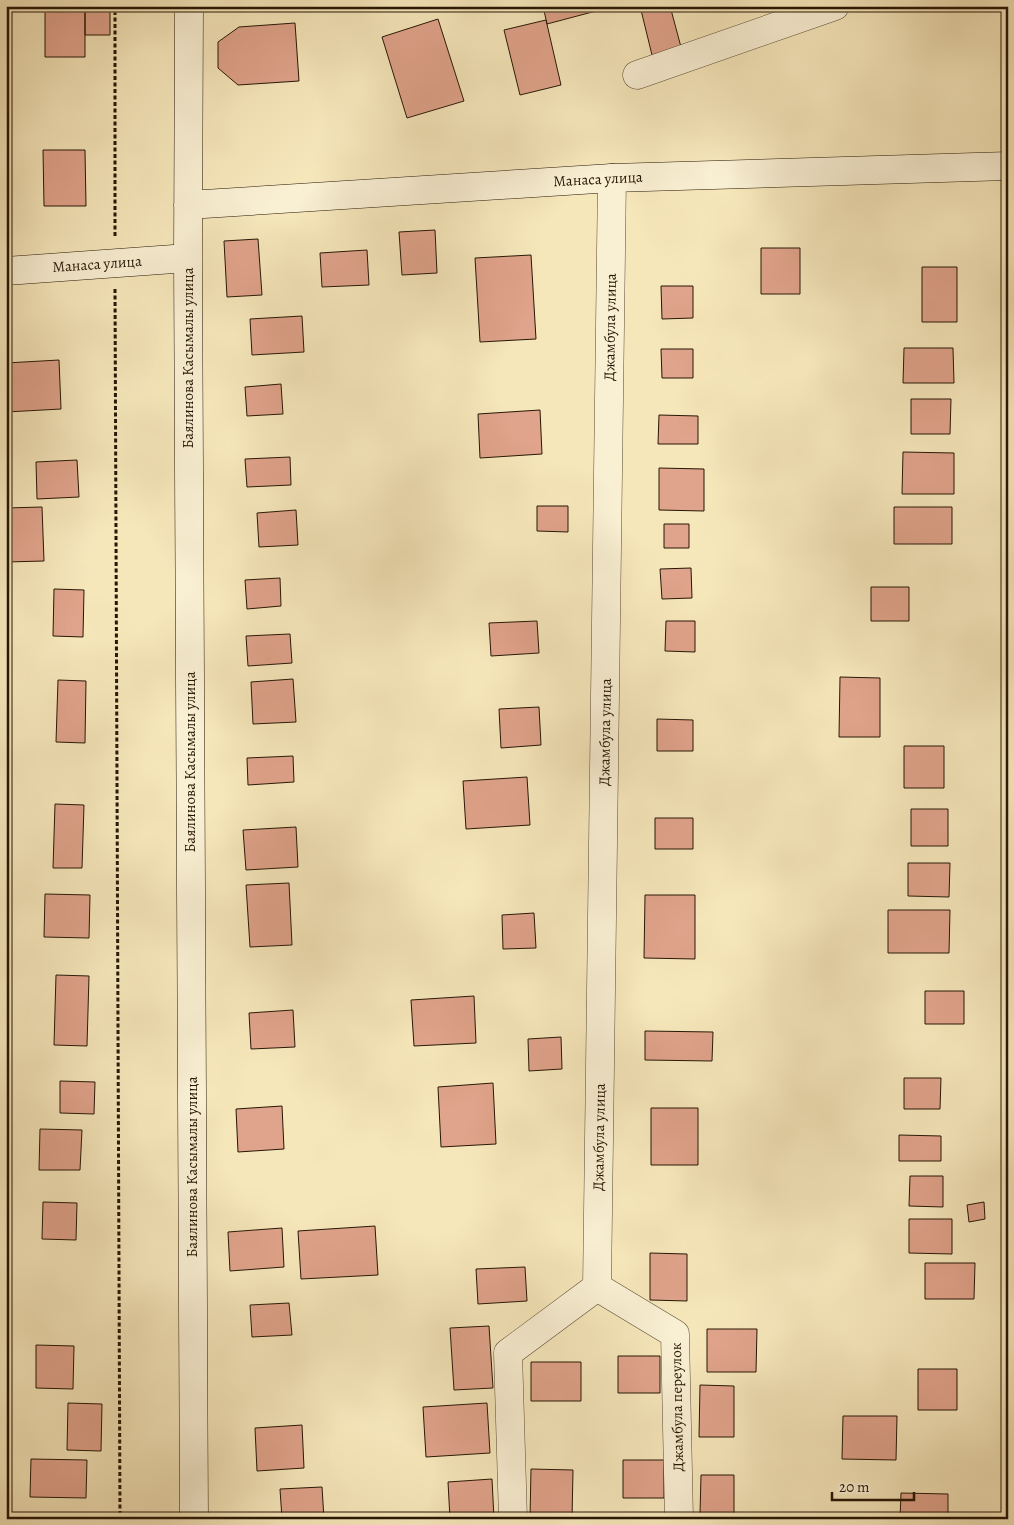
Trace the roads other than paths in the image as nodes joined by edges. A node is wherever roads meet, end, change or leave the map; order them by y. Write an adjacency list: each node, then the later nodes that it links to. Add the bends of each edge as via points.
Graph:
1 (189, 6): 6 (street, Баялинова Касымалы улица)
2 (836, 6): 3 (street)
3 (637, 75)
4 (1008, 166): 5 (street, Манаса улица)
5 (612, 178): 6 (street, Манаса улица); 9 (street, Джамбула улица)
6 (188, 204): 7 (street, Баялинова Касымалы улица)
7 (188, 258): 8 (street, Манаса улица); 10 (street, Баялинова Касымалы улица)
8 (6, 271)
9 (598, 1286): 11 (street, via 508,1353); 12 (street, Джамбула переулок, via 675,1334)
10 (194, 1519)
11 (513, 1519)
12 (679, 1519)

